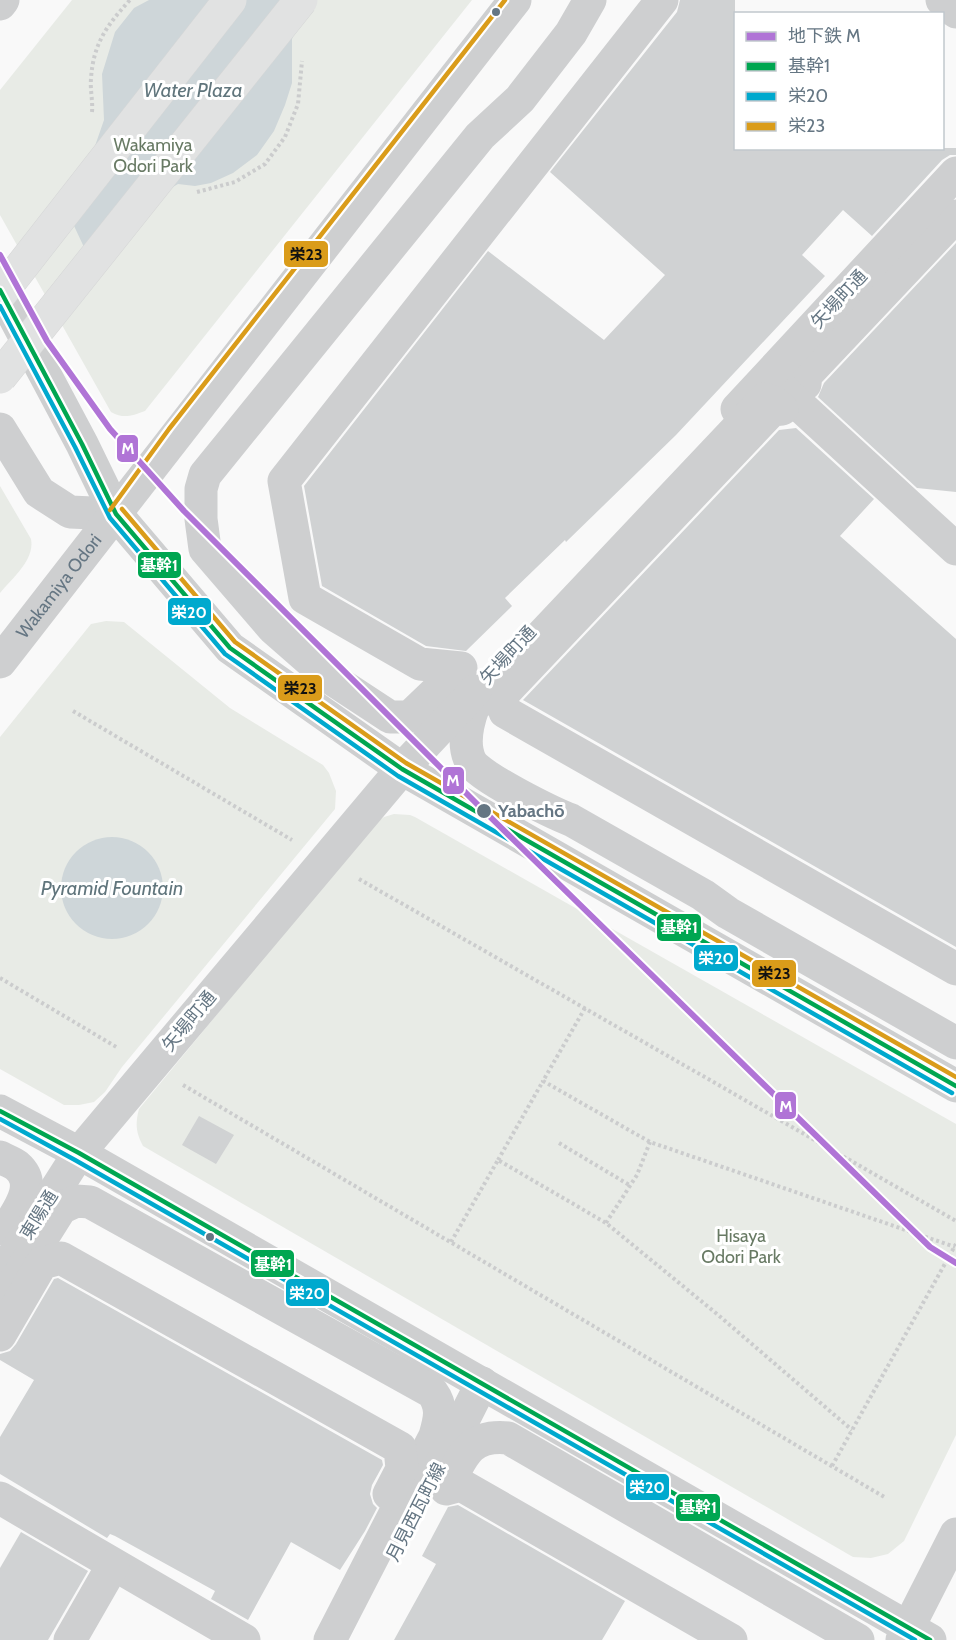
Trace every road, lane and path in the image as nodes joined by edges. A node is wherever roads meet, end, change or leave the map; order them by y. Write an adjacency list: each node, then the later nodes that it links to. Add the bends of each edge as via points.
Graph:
1 (3, 0): 9 (street)
2 (130, 0): 11 (path, via 108,24 96,51 91,79)
3 (231, 0): 15 (highway, bridge)
4 (301, 0): 17 (highway, bridge)
5 (515, 0): 19 (street, Wakamiya Odori)
6 (590, 0): 7 (street, via 571,33 520,99 480,136 205,475 201,489 205,549 281,636 329,676 390,717 414,713 461,668 420,664 305,598 284,482)
7 (662, 0)
8 (942, 0): 10 (street)
9 (0, 4)
10 (956, 12)
11 (92, 119)
12 (956, 173): 16 (street, 矢場町通)
13 (956, 194): 14 (street, via 801,360 796,370 805,384 806,375)
14 (956, 216)
15 (0, 292): 19 (street)
16 (768, 376): 20 (street); 23 (street, 矢場町通)
17 (0, 377)
18 (0, 429): 19 (street, via 39,492 70,512)
19 (116, 514): 21 (street, Wakamiya Odori); 23 (street, via 230,648)
20 (956, 549)
21 (0, 662)
22 (73, 711): 24 (path)
23 (402, 769): 33 (street); 37 (street, 矢場町通)
24 (297, 843)
25 (352, 875): 28 (path)
26 (956, 969): 29 (street, via 505,712 501,696 772,410 782,409 765,399 473,708 467,728 467,752 472,764 485,775 693,889 728,913)
27 (0, 978): 30 (path)
28 (585, 1008): 32 (path); 41 (path)
29 (956, 1043)
30 (126, 1052)
31 (174, 1080): 44 (path)
32 (543, 1081): 35 (path); 39 (path)
33 (956, 1086)
34 (0, 1111): 37 (street)
35 (650, 1142): 40 (path); 45 (path)
36 (559, 1143): 40 (path)
37 (79, 1153): 46 (street, 東陽通); 49 (street)
38 (0, 1157): 43 (street, via 18,1167 27,1184 22,1204)
39 (498, 1160): 42 (path); 44 (path)
40 (631, 1186): 42 (path)
41 (956, 1221)
42 (606, 1223): 50 (path)
43 (0, 1239)
44 (451, 1242): 51 (path)
45 (955, 1246): 50 (path)
46 (0, 1277)
47 (0, 1305): 60 (street, via 61,1208 90,1202 432,1392 441,1414 435,1436)
48 (0, 1335): 59 (street, via 42,1263 61,1258 400,1448 402,1469)
49 (482, 1383): 56 (street); 61 (street, 月見西瓦町線)
50 (852, 1430): 51 (path)
51 (832, 1466): 53 (path)
52 (0, 1498): 55 (street)
53 (886, 1498)
54 (956, 1534): 56 (street)
55 (113, 1565): 57 (street); 58 (street)
56 (913, 1636)
57 (70, 1640)
58 (244, 1640)
59 (314, 1640)
60 (330, 1640)
61 (350, 1640)
62 (731, 1640): 63 (street, via 461,1485 446,1489 464,1454 481,1439 508,1437)
63 (858, 1640)

